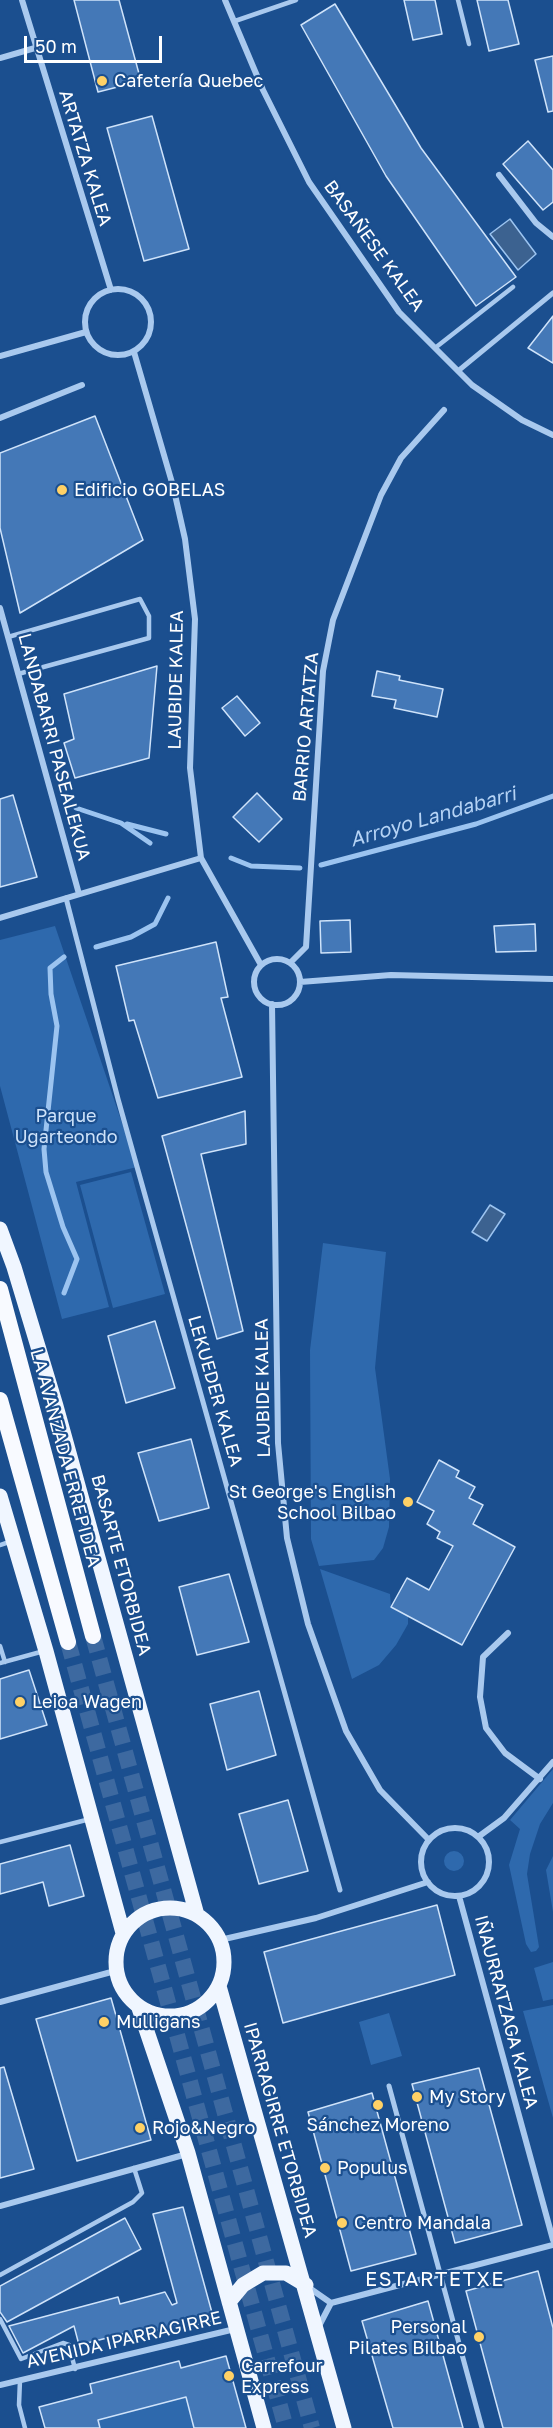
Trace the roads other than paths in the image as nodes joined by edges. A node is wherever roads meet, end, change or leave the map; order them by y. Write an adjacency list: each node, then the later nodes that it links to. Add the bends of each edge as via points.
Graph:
1 (22, 0): 7 (street, ARTATZA KALEA)
2 (225, 0): 5 (street, BASAÑESE KALEA)
3 (296, 0): 5 (lane)
4 (458, 0): 6 (lane)
5 (235, 21): 15 (street, BASAÑESE KALEA, via 263,90 309,182 399,312)
6 (469, 44)
7 (35, 48): 8 (street); 12 (street, ARTATZA KALEA)
8 (0, 58)
9 (499, 175): 10 (street, via 536,223)
10 (553, 237)
11 (513, 286): 15 (lane)
12 (111, 290): 14 (street, via 89,305 84,322); 16 (street, via 132,292 147,307 150,327 147,337)
13 (553, 293): 18 (street)
14 (86, 332): 16 (street, via 105,353 114,356); 17 (street)
15 (435, 348): 18 (street, BASAÑESE KALEA)
16 (134, 351): 26 (street, LAUBIDE KALEA, via 185,539 195,619 190,768)
17 (0, 356)
18 (458, 371): 22 (street, BASAÑESE KALEA, via 472,386 522,420)
19 (82, 385): 21 (street)
20 (444, 410): 30 (street, BARRIO ARTATZA, via 401,458 381,495 333,620 323,671 306,947)
21 (0, 418)
22 (553, 435)
23 (0, 608): 24 (street, LANDABARRI PASEALEKUA)
24 (8, 637): 25 (street, LANDABARRI PASEALEKUA); 25 (lane, via 141,599 149,616 149,638)
25 (18, 674): 27 (street, LANDABARRI PASEALEKUA)
26 (201, 858): 27 (street); 31 (street, LAUBIDE KALEA)
27 (79, 894): 28 (street)
28 (66, 898): 29 (street); 53 (street, LEKUEDER KALEA, via 118,1099)
29 (0, 918)
30 (290, 963): 31 (street, via 275,959); 33 (street)
31 (261, 965): 34 (street, via 255,977 256,991)
32 (553, 979): 33 (street, via 391,975)
33 (300, 982): 34 (street, via 291,1000)
34 (272, 1004): 50 (street, LAUBIDE KALEA, via 278,1443 287,1538 308,1624 346,1731 380,1790)
35 (0, 1229): 55 (main road, BASARTE ETORBIDEA, via 56,1406)
36 (0, 1289): 41 (highway, LA AVANZADA ERREPIDEA)
37 (0, 1400): 42 (highway)
38 (0, 1496): 39 (main road)
39 (7, 1543): 44 (main road)
40 (508, 1633): 47 (street, via 483,1657 480,1697 486,1728 505,1753)
41 (93, 1636)
42 (68, 1642)
43 (0, 1646): 45 (lane)
44 (46, 1651): 45 (lane); 48 (main road)
45 (3, 1662)
46 (553, 1761): 47 (street)
47 (540, 1779): 49 (street, via 504,1818)
48 (93, 1818): 51 (lane); 56 (main road)
49 (478, 1837): 50 (street, via 458,1828 437,1833); 54 (street, via 485,1845 489,1867 479,1887)
50 (429, 1840): 52 (street, via 421,1861)
51 (0, 1842)
52 (428, 1882): 54 (street, via 436,1890); 57 (street, via 316,1918)
53 (340, 1890)
54 (459, 1896): 66 (street, IÑAURRATZAGA KALEA)
55 (197, 1915): 56 (main road, via 175,1908 155,1909 137,1918); 57 (main road, via 209,1924)
56 (123, 1933): 58 (main road, via 116,1951)
57 (219, 1940): 59 (main road, via 224,1960)
58 (115, 1971): 60 (street); 61 (main road, via 123,1992)
59 (219, 1986): 61 (main road, via 212,1998 196,2010 177,2017 158,2016); 70 (main road, IPARRAGIRRE ETORBIDEA)
60 (0, 2002)
61 (140, 2008): 63 (main road)
62 (389, 2086): 68 (street)
63 (188, 2153): 64 (street); 71 (main road)
64 (134, 2168): 65 (street); 69 (lane, via 142,2193 133,2202)
65 (0, 2206)
66 (553, 2240)
67 (553, 2245): 68 (street)
68 (440, 2274): 72 (street); 82 (street)
69 (0, 2275)
70 (306, 2285): 71 (main road, via 286,2273 263,2273 243,2284); 72 (street); 75 (main road, IPARRAGIRRE ETORBIDEA)
71 (229, 2302): 74 (main road)
72 (331, 2303): 75 (street)
73 (0, 2319): 76 (lane, via 21,2359 63,2343 69,2345)
74 (235, 2329): 76 (street, AVENIDA IPARRAGIRRE); 80 (main road)
75 (317, 2330): 81 (main road)
76 (75, 2369): 77 (street, AVENIDA IPARRAGIRRE)
77 (20, 2380): 78 (street, AVENIDA IPARRAGIRRE); 79 (lane, AVENIDA IPARRAGIRRE, via 19,2405)
78 (0, 2385)
79 (25, 2428)
80 (264, 2428)
81 (344, 2428)
82 (482, 2428)

